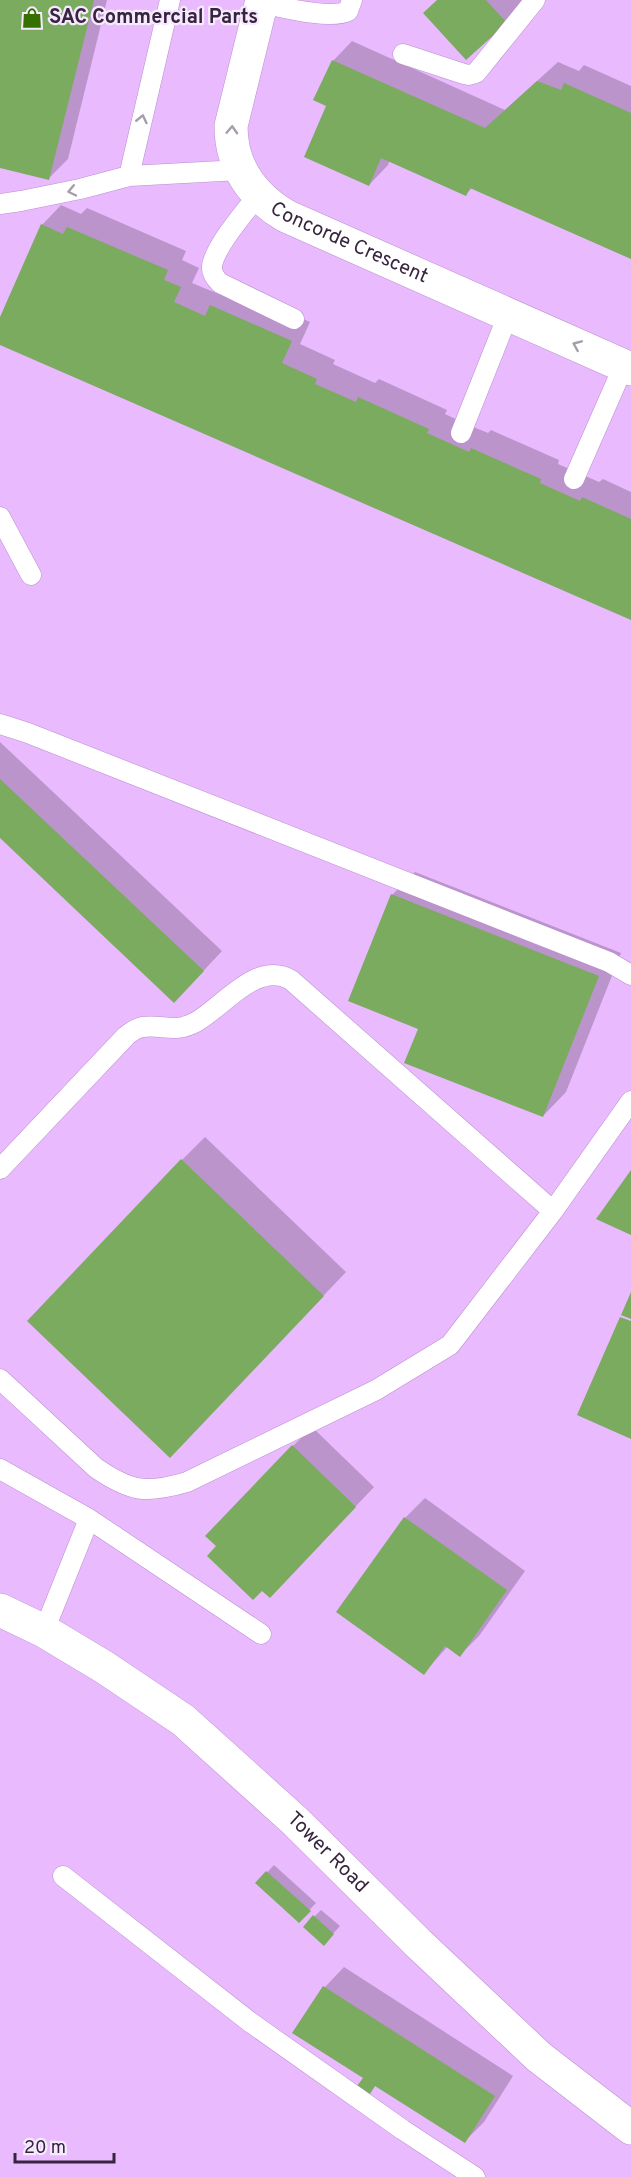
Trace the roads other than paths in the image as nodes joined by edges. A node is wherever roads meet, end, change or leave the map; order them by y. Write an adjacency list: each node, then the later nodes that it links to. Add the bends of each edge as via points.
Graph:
1 (170, 0): 6 (lane, one-way to 1)
2 (352, 0): 4 (lane, via 348,11 340,14)
3 (535, 0): 5 (lane, via 476,73 464,74)
4 (261, 2): 7 (street, one-way to 4, via 231,144 231,126)
5 (404, 54)
6 (129, 176): 7 (lane); 8 (lane, one-way to 8)
7 (249, 183): 9 (street, Concorde Crescent, via 286,216); 10 (lane, via 212,265 212,273 219,283)
8 (0, 204)
9 (508, 315): 11 (street, Concorde Crescent, one-way to 9); 12 (lane)
10 (294, 319)
11 (628, 367): 13 (lane)
12 (461, 433)
13 (574, 479)
14 (0, 517): 15 (lane)
15 (31, 575)
16 (0, 724): 17 (lane, via 609,962)
17 (631, 975)
18 (631, 1101): 20 (lane)
19 (0, 1168): 20 (lane, via 126,1036 142,1027 186,1027 252,981 274,974 291,980)
20 (553, 1211): 21 (lane, via 450,1345 376,1390 187,1482 144,1490 112,1479)
21 (0, 1379)
22 (0, 1468): 23 (lane)
23 (89, 1519): 25 (lane); 26 (lane)
24 (0, 1610): 25 (street, Tower Road)
25 (44, 1631): 28 (street, Tower Road, via 183,1720 295,1821 539,2056)
26 (261, 1634)
27 (63, 1876): 29 (lane, via 250,2022)
28 (631, 2128)
29 (475, 2177)

